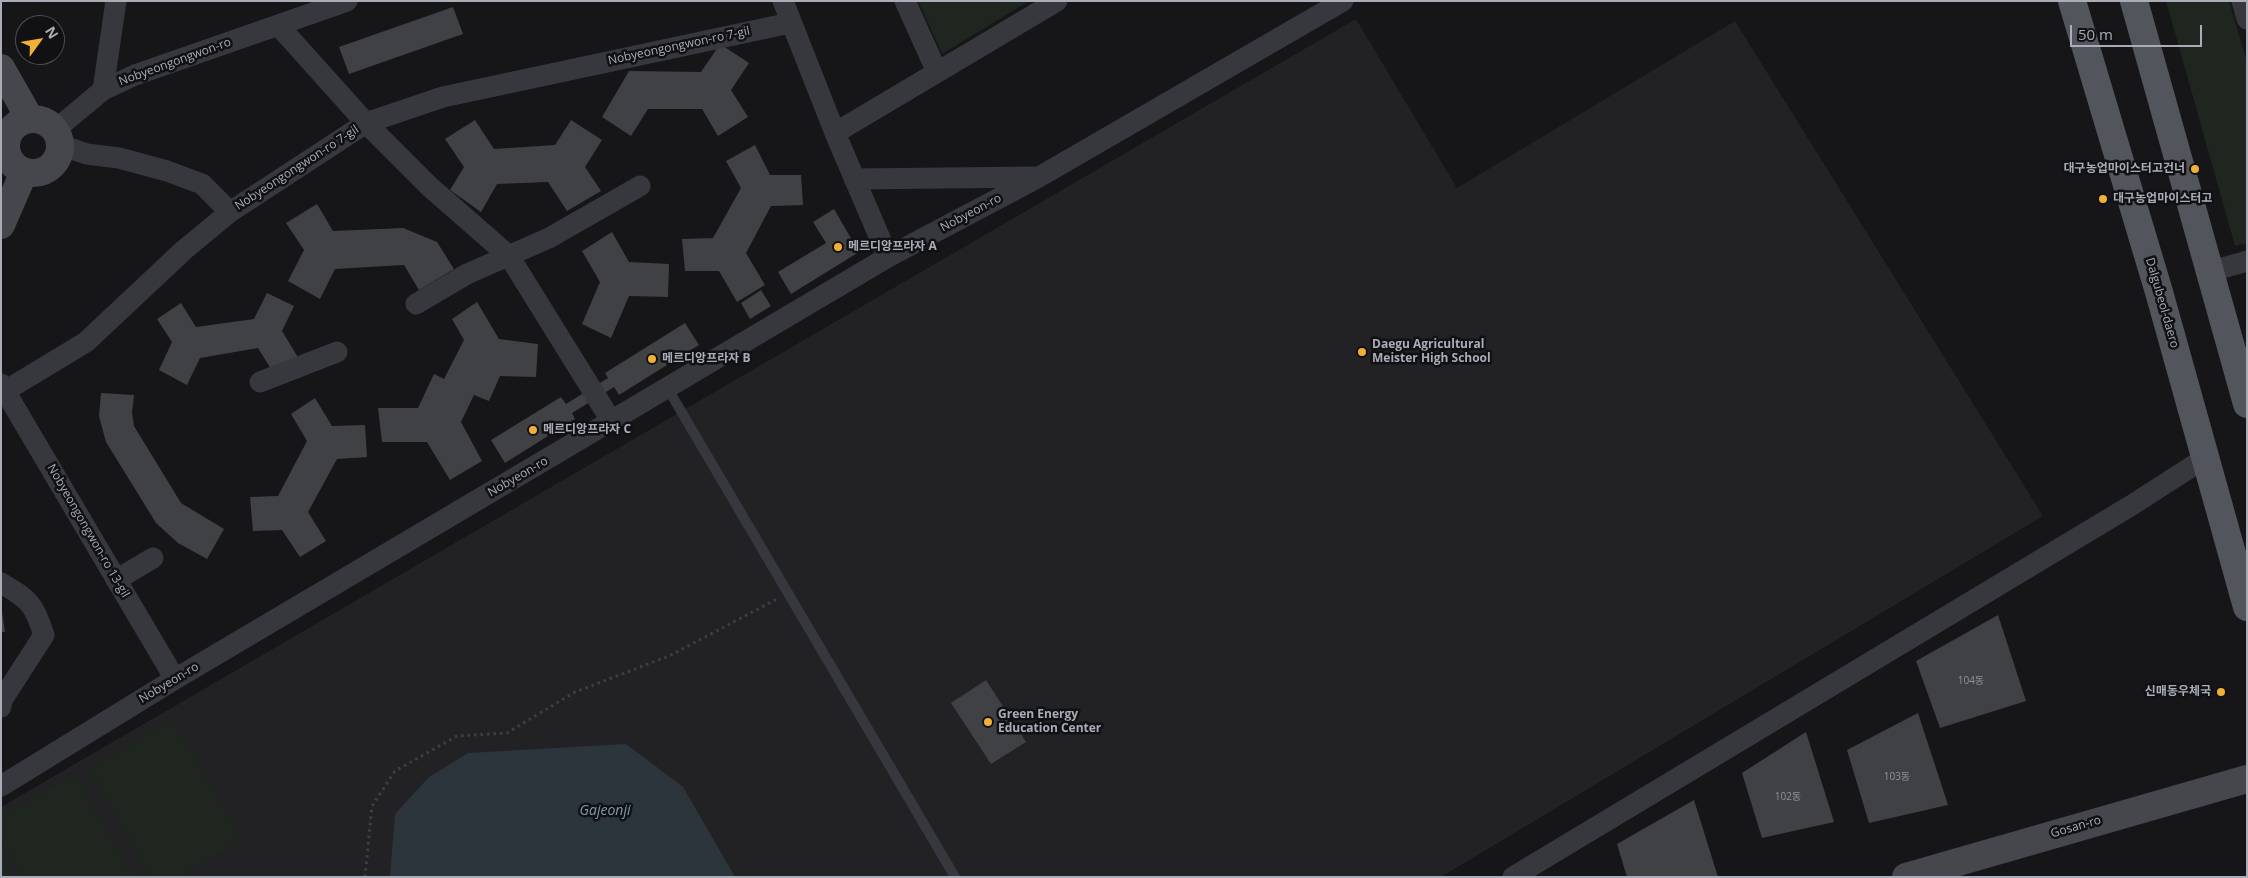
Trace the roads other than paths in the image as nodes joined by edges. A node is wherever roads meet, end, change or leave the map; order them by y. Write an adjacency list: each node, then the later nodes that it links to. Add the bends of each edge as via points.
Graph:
1 (116, 1): 15 (street)
2 (347, 1): 12 (street, Nobyeongongwon-ro)
3 (783, 1): 11 (street)
4 (905, 1): 14 (street)
5 (1057, 1): 14 (street)
6 (1343, 1): 23 (street, Nobyeon-ro)
7 (2072, 1): 39 (main road, Dalgubeol-daero)
8 (2134, 1): 31 (main road)
9 (2242, 1): 10 (street)
10 (2247, 19)
11 (790, 22): 18 (street, Nobyeongongwon-ro 7-gil, via 444,97); 19 (street)
12 (278, 25): 15 (street, Nobyeongongwon-ro, via 135,75); 18 (street)
13 (1, 68): 17 (main road)
14 (937, 72): 19 (street)
15 (102, 90): 20 (street, Nobyeongongwon-ro)
16 (1, 108): 21 (main road)
17 (30, 119): 20 (main road, via 40,120); 21 (main road, via 22,121 9,134)
18 (366, 123): 26 (street, Nobyeongongwon-ro 7-gil); 28 (street, via 430,187)
19 (835, 133): 24 (street)
20 (57, 138): 22 (main road, via 56,161 50,168 42,172); 26 (street, via 87,154 119,158 202,184)
21 (7, 152): 22 (main road, via 10,160)
22 (24, 172): 27 (main road)
23 (1039, 177): 24 (street, Nobyeon-ro); 29 (street, Nobyeon-ro)
24 (854, 179): 29 (street)
25 (640, 186): 28 (street, via 549,238)
26 (230, 212): 35 (street, Nobyeongongwon-ro 7-gil, via 184,250 86,342)
27 (1, 225)
28 (509, 256): 32 (street, via 467,274); 38 (street)
29 (888, 257): 36 (street, Nobyeon-ro)
30 (2247, 261): 31 (street)
31 (2208, 272): 37 (main road)
32 (416, 304)
33 (337, 352): 34 (street)
34 (260, 382)
35 (3, 388): 41 (street, Nobyeongongwon-ro 13-gil)
36 (668, 389): 38 (street, Nobyeon-ro); 48 (lane)
37 (2247, 404)
38 (612, 422): 44 (street, Nobyeon-ro)
39 (2205, 458): 43 (main road, Dalgubeol-daero); 49 (street)
40 (153, 558): 41 (street)
41 (116, 580): 44 (street, Nobyeongongwon-ro 13-gil)
42 (1, 583): 45 (street, via 21,594 36,610 44,635)
43 (2247, 607)
44 (175, 679): 47 (street, Nobyeon-ro)
45 (2, 703)
46 (2247, 779): 50 (main road, Gosan-ro)
47 (2, 784)
48 (955, 877)
49 (1513, 877)
50 (1906, 877)

